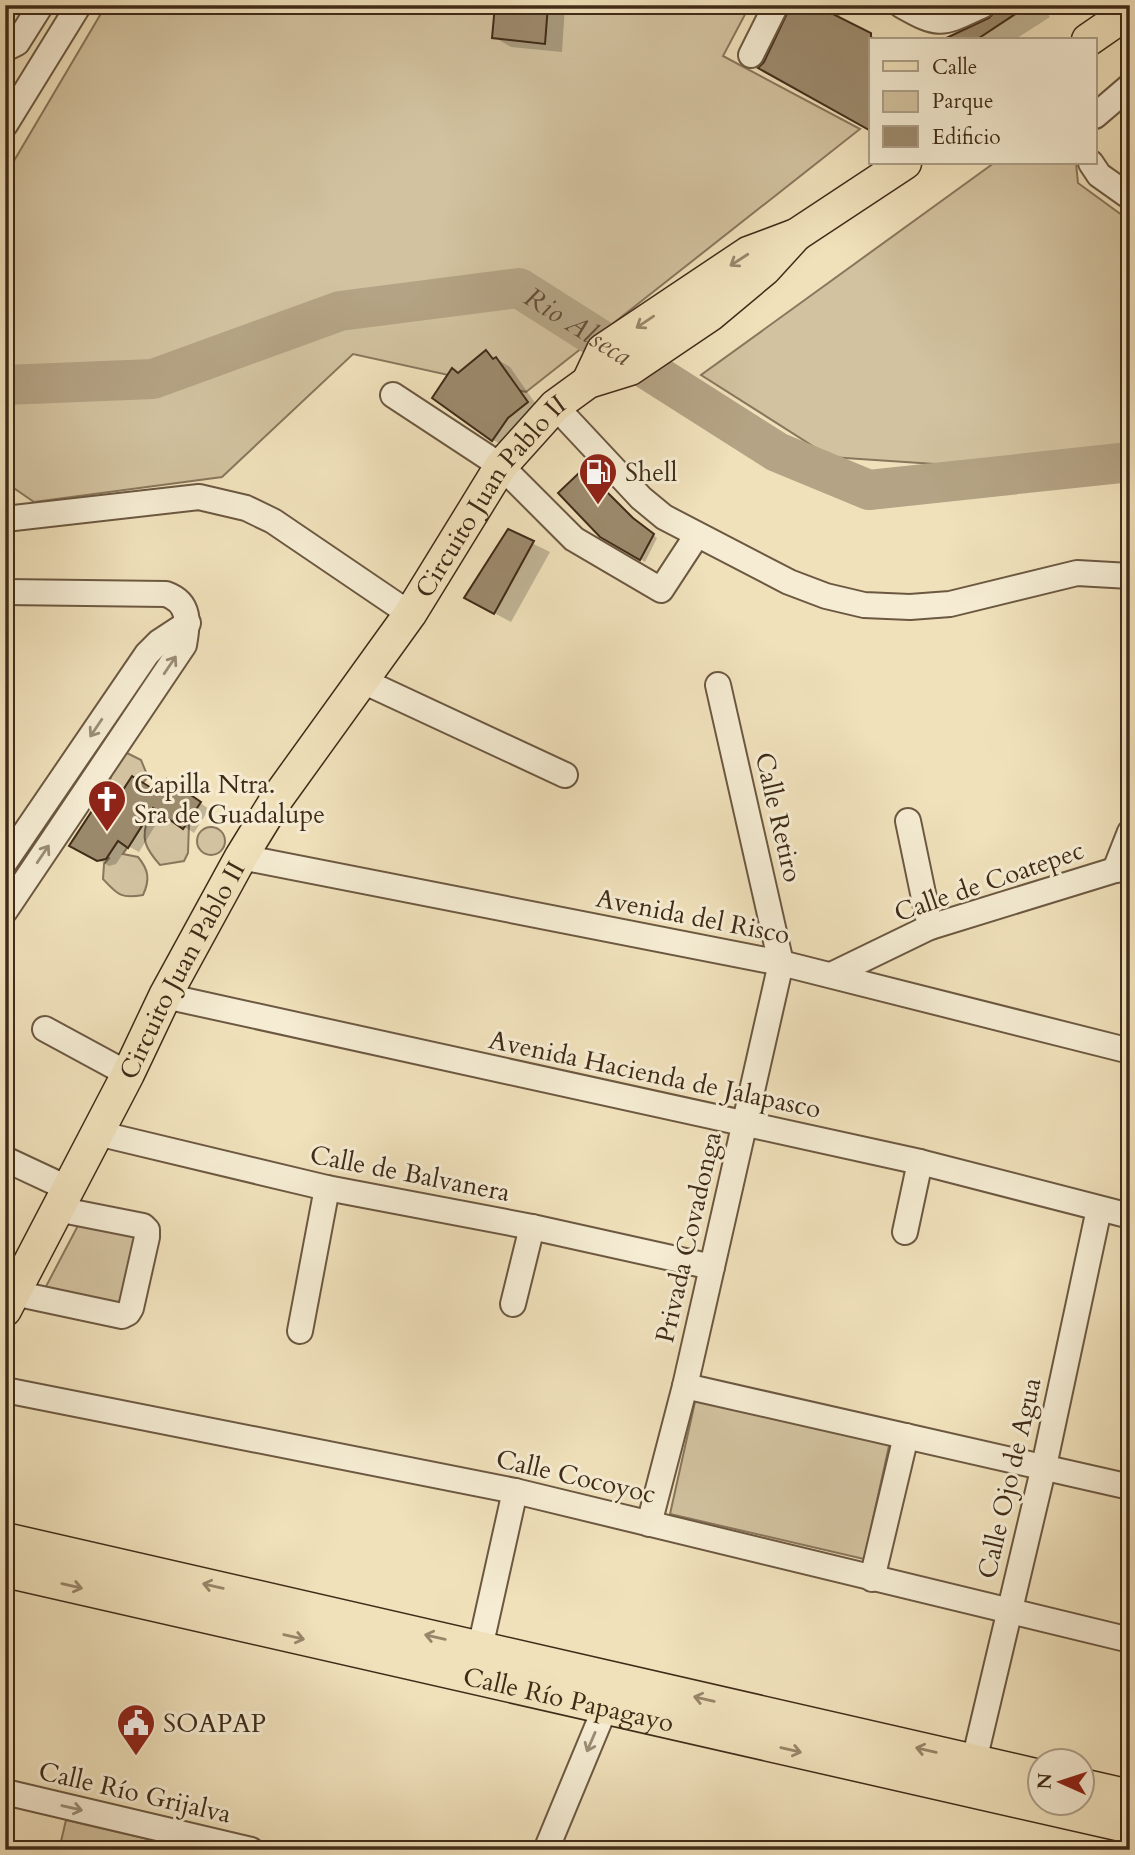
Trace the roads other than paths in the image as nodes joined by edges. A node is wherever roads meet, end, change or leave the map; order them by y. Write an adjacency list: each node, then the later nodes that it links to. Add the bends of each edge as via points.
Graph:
1 (41, 5): 8 (street, via 17,43)
2 (79, 5): 11 (street)
3 (776, 5): 9 (street)
4 (901, 5): 5 (street, via 937,22 950,21)
5 (983, 5)
6 (1130, 11): 7 (main road)
7 (1091, 38)
8 (6, 50)
9 (751, 55)
10 (1130, 86): 12 (street)
11 (8, 114)
12 (1096, 115)
13 (903, 164): 16 (main road, Circuito Juan Pablo II)
14 (1092, 164): 15 (street, via 1099,175)
15 (1130, 197)
16 (796, 235): 17 (main road, Circuito Juan Pablo II, via 765,269 710,315 630,369); 17 (main road, Circuito Juan Pablo II, one-way to 17, via 748,253 603,350)
17 (588, 382): 19 (main road, Circuito Juan Pablo II)
18 (393, 395): 20 (street)
19 (555, 406): 20 (main road, Circuito Juan Pablo II); 22 (street, via 641,498)
20 (501, 466): 22 (street, via 574,539 661,590); 25 (main road, Circuito Juan Pablo II)
21 (5, 519): 25 (street, via 199,497 220,501 273,521)
22 (697, 536): 23 (street, via 789,582 864,605 950,604 1077,573)
23 (1130, 576)
24 (6, 593): 26 (street, via 166,594 182,604)
25 (410, 614): 27 (main road, Circuito Juan Pablo II)
26 (188, 623): 33 (street, one-way to 33, via 147,654); 35 (street, one-way to 26, via 184,645)
27 (363, 681): 29 (street); 32 (main road, Circuito Juan Pablo II, via 276,800)
28 (718, 685): 37 (street, Calle Retiro)
29 (565, 775)
30 (908, 821): 36 (street)
31 (1130, 832): 34 (street)
32 (241, 857): 37 (street, Avenida del Risco); 39 (main road, Circuito Juan Pablo II)
33 (5, 862)
34 (1123, 869): 36 (street, Calle de Coatepec)
35 (5, 911)
36 (930, 927): 38 (street, Calle de Coatepec)
37 (781, 963): 38 (street, Avenida del Risco); 43 (street, Privada Covadonga)
38 (831, 975): 41 (street, Avenida del Risco)
39 (166, 996): 42 (main road, Circuito Juan Pablo II); 43 (street, Avenida Hacienda de Jalapasco)
40 (46, 1029): 42 (street)
41 (1130, 1051)
42 (128, 1074): 44 (main road, Circuito Juan Pablo II)
43 (744, 1125): 46 (street, Avenida Hacienda de Jalapasco); 53 (street, Privada Covadonga)
44 (97, 1133): 47 (street, Calle de Balvanera); 48 (main road, Circuito Juan Pablo II)
45 (5, 1159): 48 (street)
46 (920, 1162): 49 (street, Avenida Hacienda de Jalapasco); 52 (street)
47 (327, 1188): 51 (street, Calle de Balvanera); 56 (street)
48 (62, 1199): 54 (main road, Circuito Juan Pablo II); 54 (street, via 147,1230 128,1314)
49 (1099, 1209): 50 (street, Avenida Hacienda de Jalapasco); 60 (street, Calle Ojo de Agua)
50 (1130, 1216)
51 (532, 1227): 53 (street, Calle de Balvanera); 55 (street)
52 (905, 1232)
53 (712, 1267): 57 (street, Privada Covadonga)
54 (10, 1301)
55 (513, 1304)
56 (300, 1331)
57 (685, 1386): 59 (street); 63 (street, Privada Covadonga)
58 (5, 1390): 62 (street, Calle Cocoyoc)
59 (906, 1436): 60 (street); 66 (street)
60 (1044, 1466): 61 (street); 67 (street, Calle Ojo de Agua)
61 (1130, 1487)
62 (515, 1491): 63 (street, Calle Cocoyoc); 69 (street)
63 (649, 1524): 66 (street, Calle Cocoyoc)
64 (5, 1539): 69 (main road, Calle Río Papagayo, one-way to 64)
65 (5, 1571): 70 (main road, Calle Río Papagayo, one-way to 70)
66 (872, 1579): 67 (street, Calle Cocoyoc)
67 (1009, 1610): 68 (street, Calle Cocoyoc); 71 (street, Calle Ojo de Agua)
68 (1130, 1640)
69 (480, 1647): 70 (main road, Calle Río Papagayo)
70 (609, 1693): 71 (main road, Calle Río Papagayo, one-way to 70); 76 (main road, Calle Río Papagayo, one-way to 76); 78 (street, one-way to 78)
71 (974, 1760): 72 (main road, Calle Río Papagayo)
72 (1026, 1772)
73 (1096, 1788): 75 (main road)
74 (5, 1792): 77 (street, Calle Río Grijalva, one-way to 77)
75 (1130, 1796)
76 (1130, 1827)
77 (251, 1850)
78 (546, 1850)

